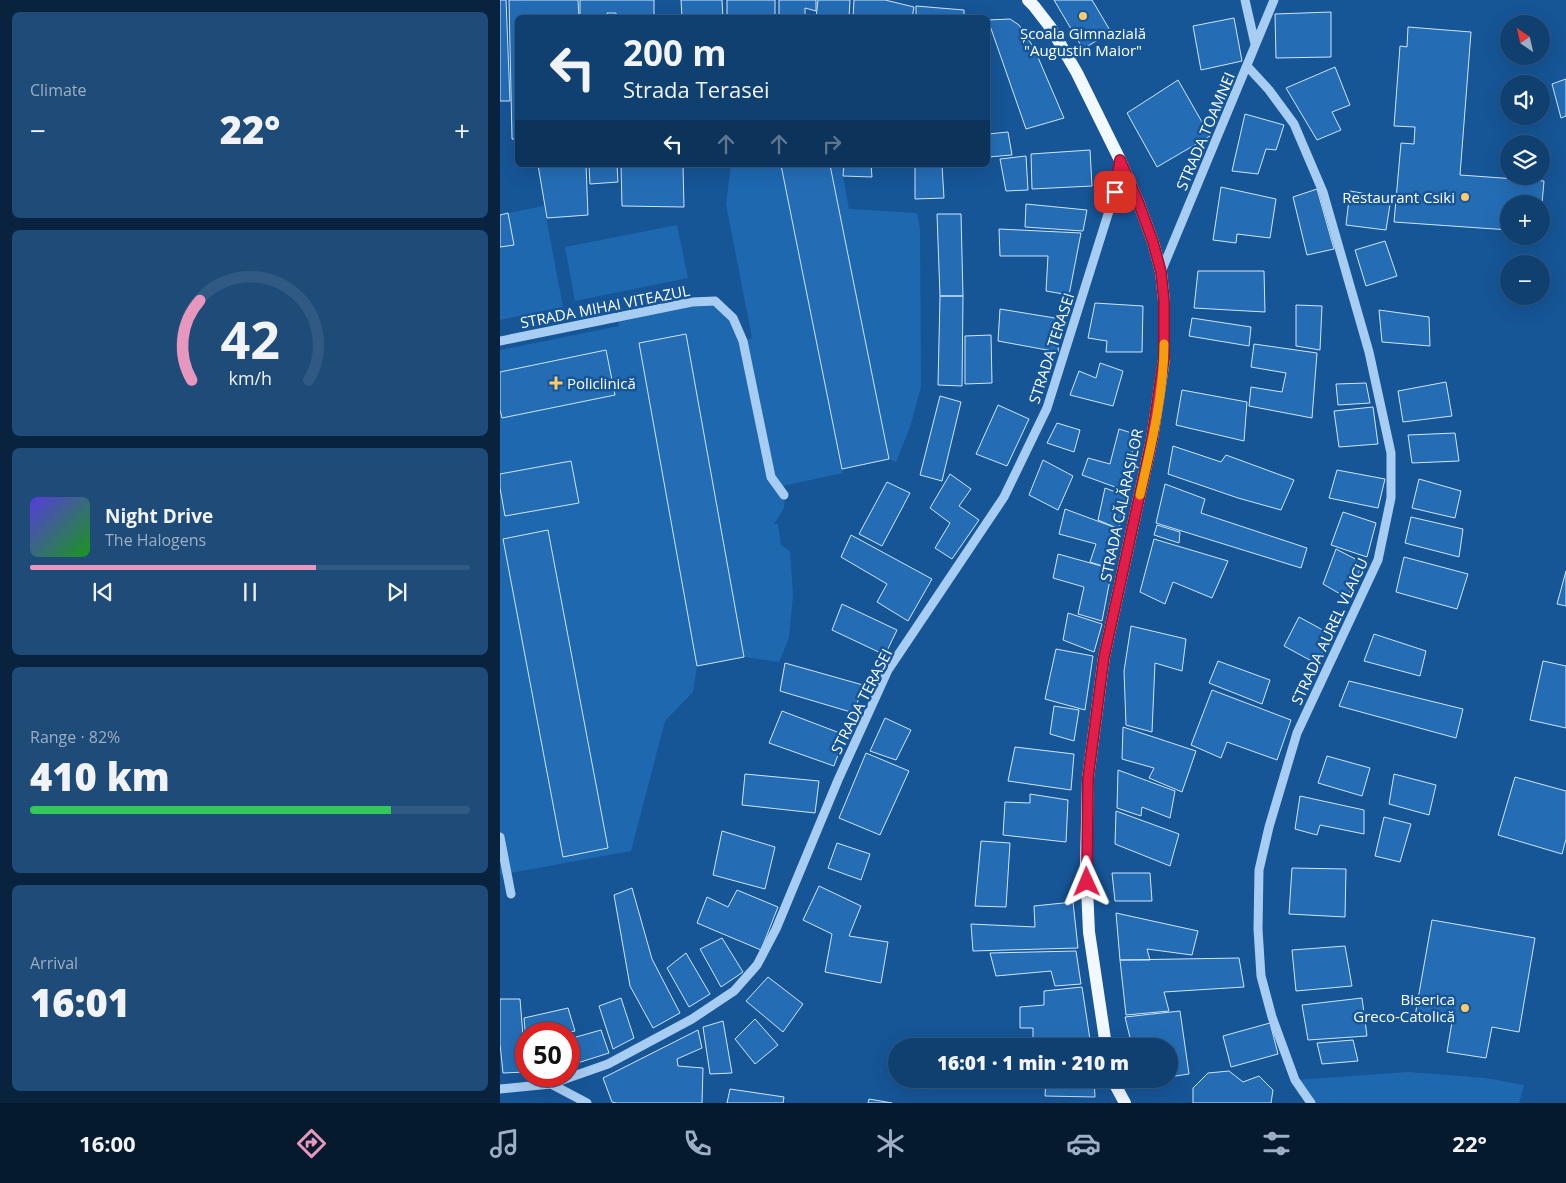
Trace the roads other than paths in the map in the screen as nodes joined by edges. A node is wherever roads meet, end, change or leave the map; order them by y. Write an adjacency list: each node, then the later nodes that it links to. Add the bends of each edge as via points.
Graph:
1 (1028, 0): 6 (main road, STRADA CĂLĂRAȘILOR, via 1051,28)
2 (1245, 0): 4 (street)
3 (1274, 0): 4 (street, STRADA TOAMNEI)
4 (1255, 44): 5 (street, STRADA TOAMNEI)
5 (1247, 66): 7 (street, STRADA TOAMNEI); 22 (street, STRADA AUREL VLAICU, via 1294,124 1323,192 1369,352 1391,453 1391,498 1378,560 1297,733 1259,870 1261,976 1272,1018 1295,1080)
6 (1120, 160): 7 (main road, STRADA CĂLĂRAȘILOR, via 1153,242); 13 (street, STRADA TERASEI, via 1115,192 1047,408 1004,497 888,670 776,929 756,965 734,990 692,1019 608,1064)
7 (1161, 272): 12 (main road, STRADA CĂLĂRAȘILOR, via 1164,358 1152,439 1104,657 1088,778 1086,866 1089,932)
8 (500, 341): 9 (street, STRADA MIHAI VITEAZUL, via 692,302 715,301 733,318 743,341 771,477)
9 (784, 495)
10 (500, 837): 11 (street)
11 (511, 894)
12 (1105, 1038)
13 (580, 1074)
14 (520, 1087): 18 (street, STRADA TERASEI)
15 (557, 1087): 19 (street)
16 (1112, 1088): 20 (main road)
17 (1116, 1088): 21 (main road)
18 (500, 1089)
19 (587, 1103)
20 (1114, 1103)
21 (1125, 1103)
22 (1310, 1103)

